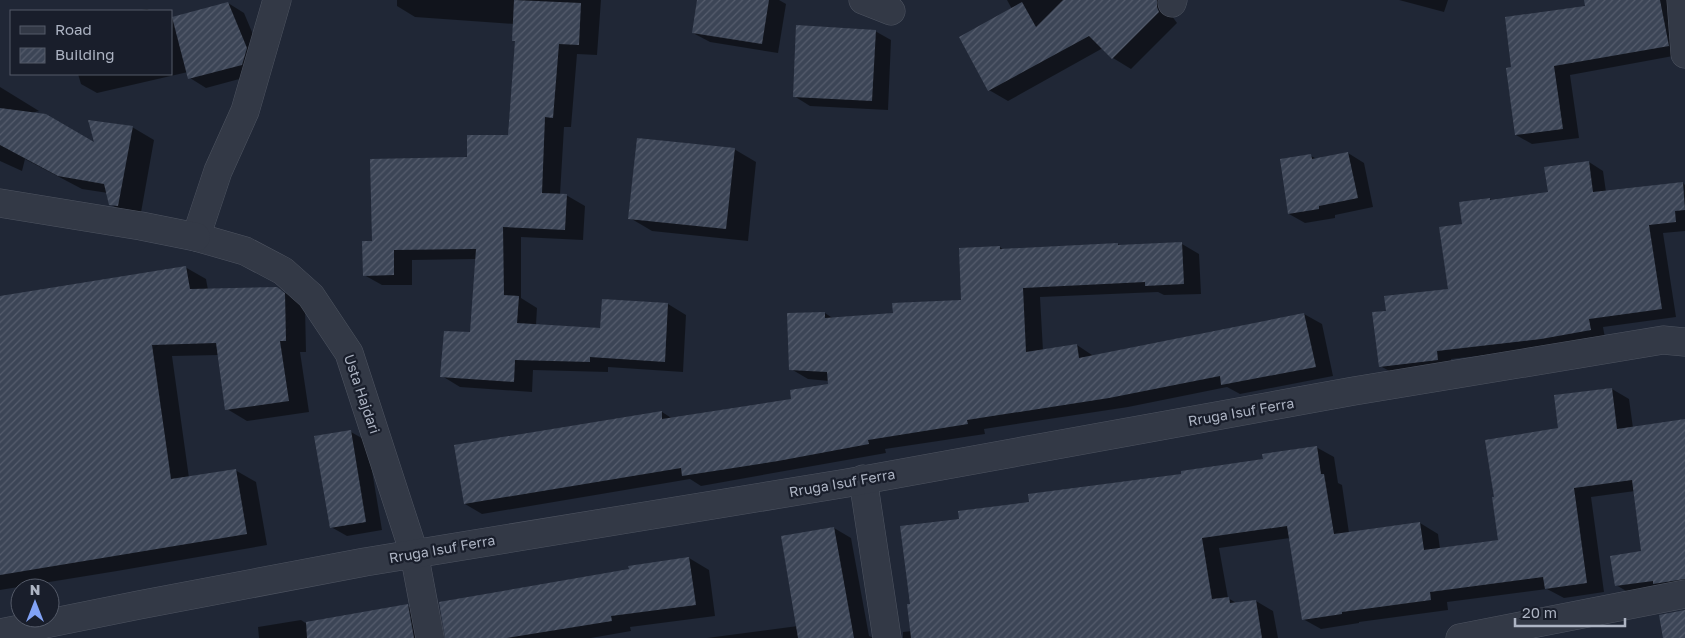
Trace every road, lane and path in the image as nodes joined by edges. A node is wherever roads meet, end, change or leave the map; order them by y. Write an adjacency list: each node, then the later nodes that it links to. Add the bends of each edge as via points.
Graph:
1 (277, 0): 7 (street, via 245,111 218,171)
2 (863, 0): 4 (street)
3 (1681, 0): 5 (street)
4 (891, 11)
5 (1685, 54)
6 (0, 203): 7 (street, Usta Hajdari)
7 (196, 237): 10 (street, Usta Hajdari, via 245,251 284,271 311,296 349,353)
8 (1685, 342): 9 (street, Rruga Isuf Ferra, via 1663,340 1354,391)
9 (863, 479): 10 (street, Rruga Isuf Ferra); 14 (street)
10 (414, 553): 12 (street, Rruga Isuf Ferra); 13 (street, Usta Hajdari)
11 (1685, 594): 15 (street)
12 (0, 633)
13 (430, 638)
14 (887, 638)
15 (1460, 638)

